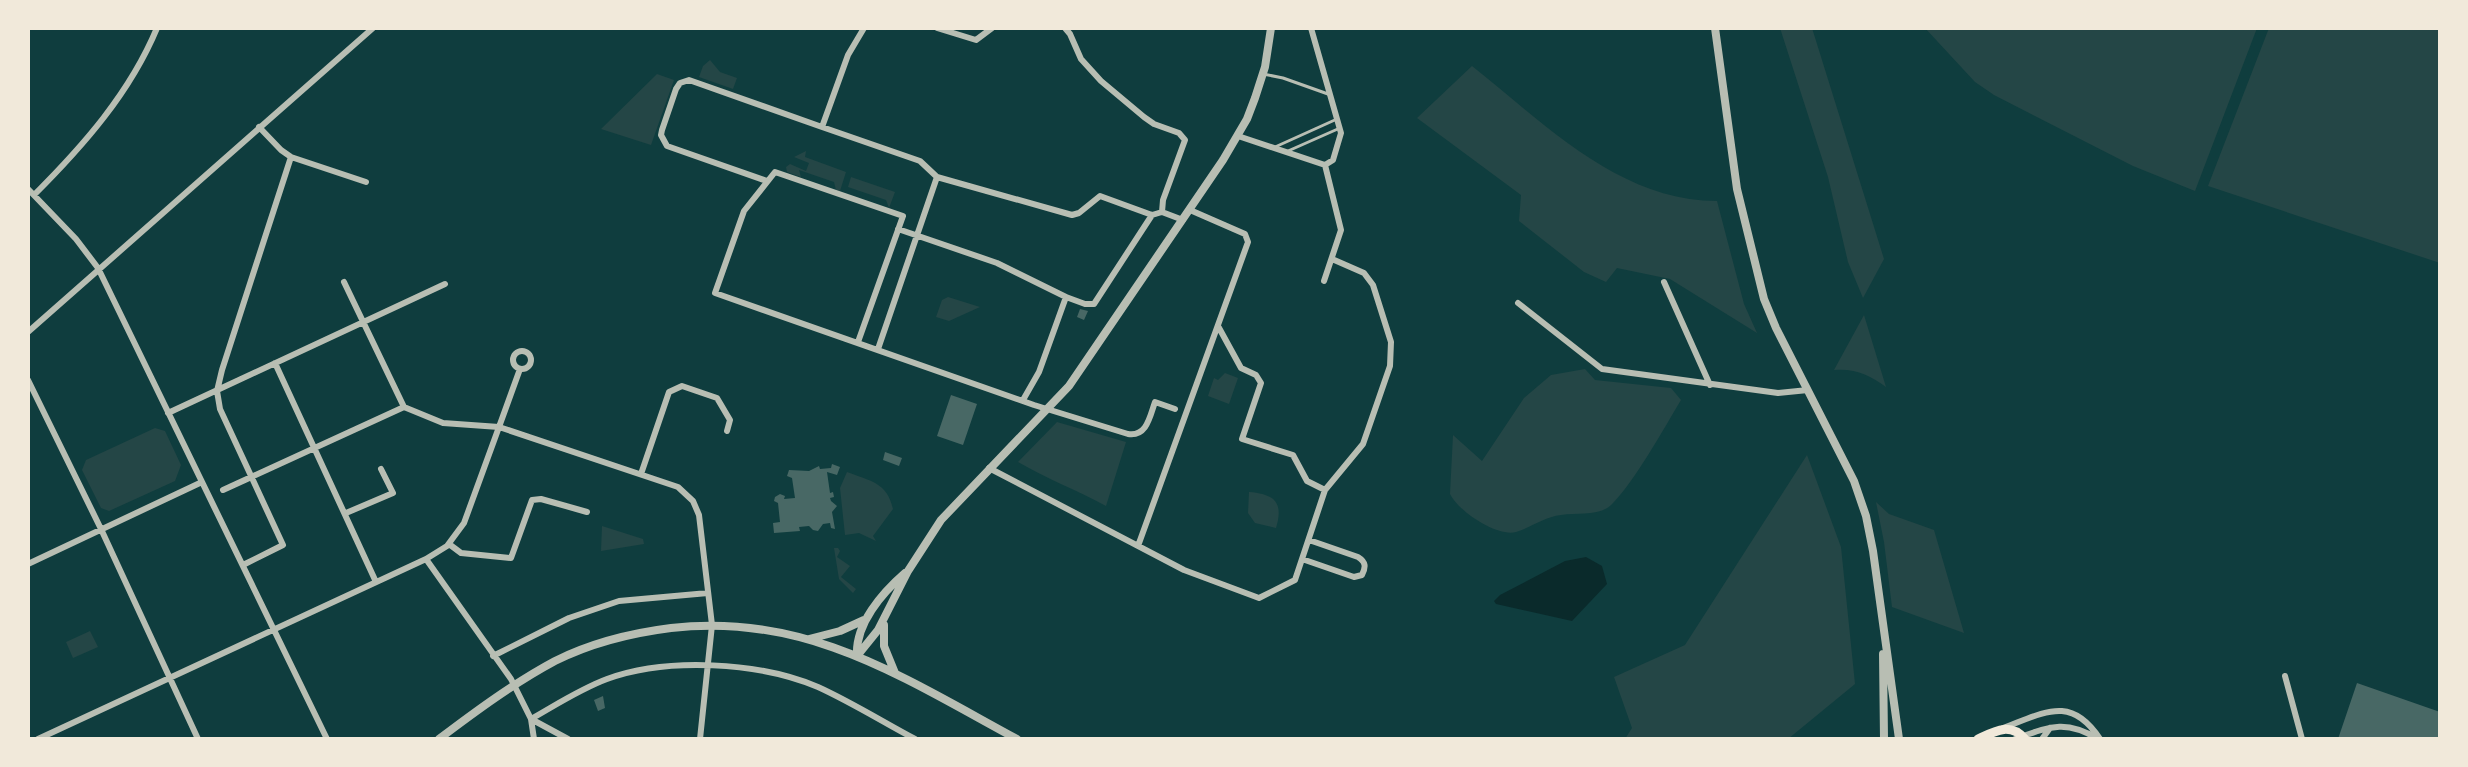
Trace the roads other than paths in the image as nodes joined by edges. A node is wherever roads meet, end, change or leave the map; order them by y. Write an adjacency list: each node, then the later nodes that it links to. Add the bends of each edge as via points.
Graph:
1 (157, 28): 25 (street, via 114,105)
2 (864, 28): 14 (street, via 848,55)
3 (937, 28): 4 (street, via 976,40)
4 (992, 28)
5 (1065, 28): 27 (street, via 1081,59 1101,81 1144,117 1185,140)
6 (1271, 28): 10 (street)
7 (1311, 28): 11 (street)
8 (1715, 28): 49 (street, via 1737,189 1755,264 1776,328)
9 (370, 29): 13 (street)
10 (1263, 74): 11 (lane); 16 (street)
11 (1330, 95): 12 (street)
12 (1337, 119): 15 (street); 17 (lane)
13 (259, 127): 19 (street); 33 (street)
14 (822, 127): 21 (street, via 920,161); 22 (street, via 696,82 680,83 662,130 664,142)
15 (1340, 128): 18 (lane); 20 (street, via 1337,151)
16 (1238, 136): 17 (street); 26 (street)
17 (1272, 149): 18 (street)
18 (1284, 153): 20 (street)
19 (291, 157): 23 (street); 50 (street)
20 (1325, 165): 32 (street, via 1341,230)
21 (937, 177): 28 (street, via 1076,215 1100,196); 31 (street)
22 (767, 181): 30 (street, via 775,172 903,216); 43 (street, via 744,211 715,293)
23 (366, 182)
24 (28, 189): 25 (street)
25 (34, 195): 33 (street)
26 (1190, 210): 29 (street); 41 (street, via 1245,234 1248,242)
27 (1162, 212): 28 (street); 29 (street)
28 (1152, 215): 38 (street, via 1094,304)
29 (1183, 220): 54 (street)
30 (898, 229): 31 (street); 43 (street)
31 (917, 236): 38 (street, via 997,263); 44 (street)
32 (1332, 259): 34 (street); 65 (street, via 1364,273 1373,285 1391,342 1390,366 1363,444)
33 (98, 268): 42 (street); 55 (street)
34 (1324, 281)
35 (344, 282): 40 (street)
36 (1664, 282): 48 (street)
37 (445, 284): 40 (street)
38 (1066, 297): 51 (street)
39 (1518, 303): 48 (street, via 1602,369)
40 (362, 321): 45 (street); 52 (street)
41 (1217, 325): 65 (street, via 1241,368 1261,383 1242,439 1293,455 1307,481); 71 (street)
42 (28, 332)
43 (858, 342): 44 (street)
44 (878, 349): 51 (street)
45 (275, 363): 50 (street); 58 (street)
46 (520, 369): 56 (street)
47 (28, 380): 68 (street)
48 (1710, 385): 49 (street, via 1778,393)
49 (1808, 390): 84 (street, via 1866,516)
50 (217, 391): 55 (street); 62 (street)
51 (1023, 400): 54 (street)
52 (404, 407): 56 (street, via 443,423); 58 (street)
53 (1175, 409): 54 (street, via 1155,402 1144,430 1135,435)
54 (1049, 410): 59 (street)
55 (168, 413): 63 (street)
56 (499, 427): 61 (street); 70 (street, via 464,523)
57 (727, 431): 61 (street, via 730,420 717,398 682,386 669,392)
58 (315, 449): 62 (street); 67 (street)
59 (989, 468): 71 (street); 76 (street, via 941,520)
60 (381, 469): 67 (street, via 393,493)
61 (641, 474): 78 (street, via 678,487 693,501)
62 (252, 478): 64 (street); 75 (street, via 283,545)
63 (202, 482): 68 (street); 75 (street)
64 (223, 490)
65 (1325, 490): 69 (street)
66 (587, 512): 70 (street, via 532,500 511,558 461,553)
67 (346, 513): 77 (street)
68 (101, 529): 74 (street); 89 (street)
69 (1309, 540): 73 (street); 73 (street, via 1358,557 1365,567 1354,577)
70 (449, 544): 72 (street)
71 (1138, 546): 73 (street, via 1194,575 1259,598 1295,580)
72 (426, 559): 77 (street); 85 (street)
73 (1302, 559)
74 (28, 564)
75 (243, 565): 82 (street)
76 (908, 571): 79 (street); 80 (street)
77 (376, 582): 82 (street)
78 (708, 593): 81 (street); 85 (street, via 619,601 569,618)
79 (869, 616): 83 (street); 86 (street, via 858,634)
80 (885, 618): 86 (street); 88 (street, via 884,646)
81 (712, 625): 83 (street); 87 (street); 91 (street, via 652,630 592,645)
82 (274, 627): 89 (street); 99 (street)
83 (808, 639): 86 (street)
84 (1883, 641): 106 (street); 107 (street)
85 (493, 656): 91 (street)
86 (857, 656): 88 (street)
87 (708, 666): 93 (street, via 610,678); 103 (street); 104 (street, via 755,670 816,686)
88 (895, 674): 105 (street)
89 (170, 676): 97 (street); 98 (street)
90 (2285, 676): 111 (street)
91 (514, 685): 93 (street); 100 (street)
92 (2038, 717): 94 (street); 96 (street); 110 (street, via 2077,713)
93 (531, 719): 101 (street); 102 (street)
94 (2003, 728): 96 (main road); 108 (main road)
95 (2050, 728): 96 (street); 109 (street); 110 (street, via 2070,726)
96 (2020, 737)
97 (38, 739)
98 (198, 739)
99 (327, 739)
100 (439, 739)
101 (534, 739)
102 (568, 739)
103 (700, 739)
104 (915, 739)
105 (1017, 739)
106 (1884, 739)
107 (1899, 739)
108 (1978, 739)
109 (2042, 739)
110 (2099, 739)
111 (2302, 739)

